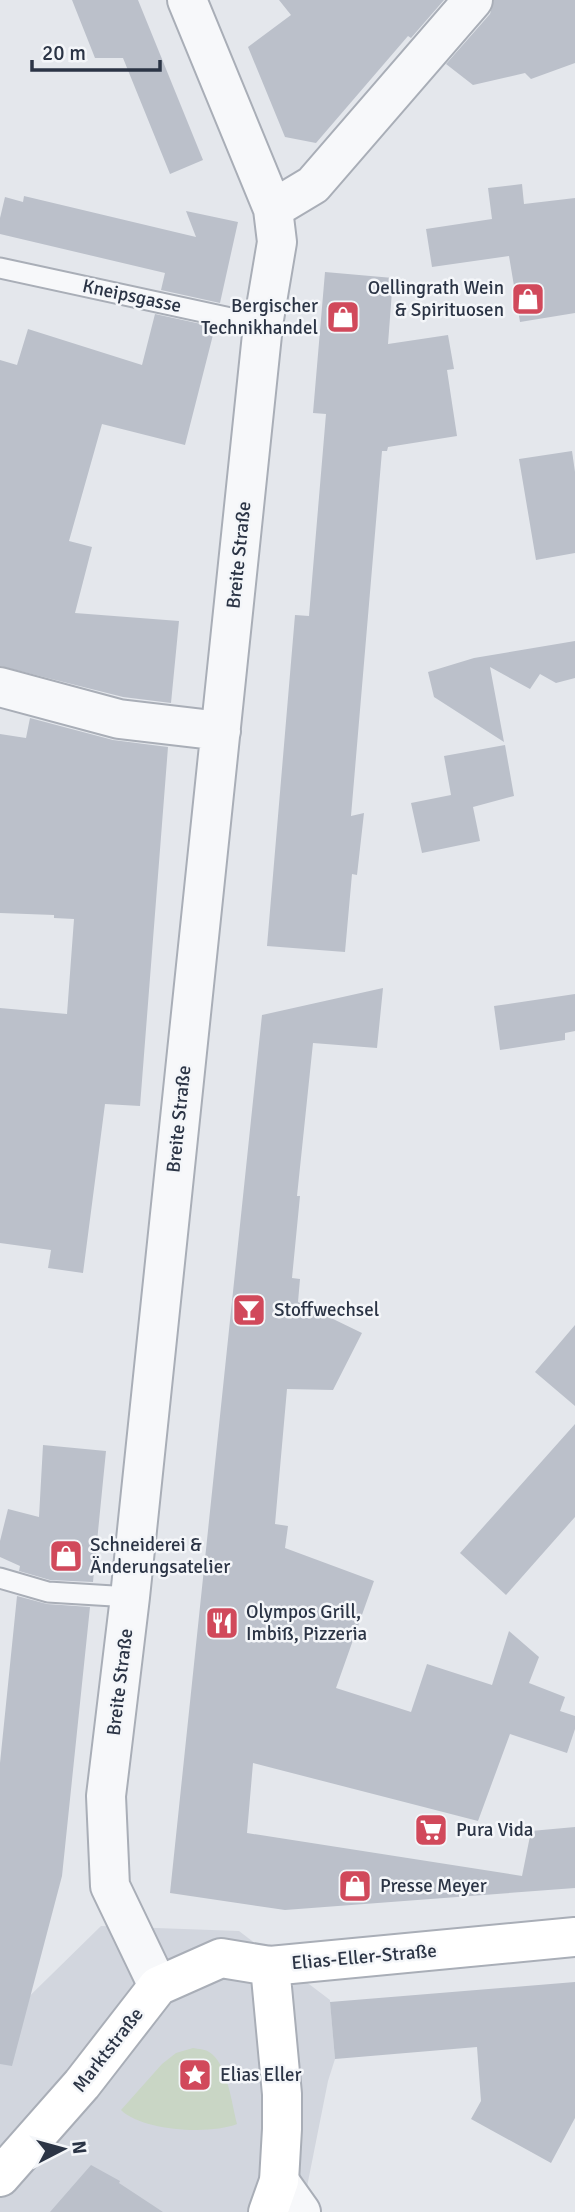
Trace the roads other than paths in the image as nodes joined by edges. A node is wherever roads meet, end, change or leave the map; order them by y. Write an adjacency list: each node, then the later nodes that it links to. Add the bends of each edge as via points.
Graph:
1 (187, 0): 3 (street)
2 (473, 0): 3 (street)
3 (275, 225): 5 (street, Breite Straße)
4 (0, 268): 5 (lane, Kneipsgasse)
5 (263, 325): 7 (street, Breite Straße)
6 (0, 687): 7 (street, via 118,719)
7 (221, 731): 9 (street, Breite Straße)
8 (0, 1578): 9 (lane, via 48,1592)
9 (130, 1597): 12 (street, Breite Straße, via 106,1796 110,1886)
10 (575, 1937): 11 (main road, Elias-Eller-Straße)
11 (270, 1966): 12 (main road, Elias-Eller-Straße, via 221,1958); 14 (main road, via 282,2094)
12 (158, 1986): 13 (main road, Marktstraße, via 82,2084)
13 (0, 2177)
14 (274, 2196): 15 (street)
15 (301, 2212)

